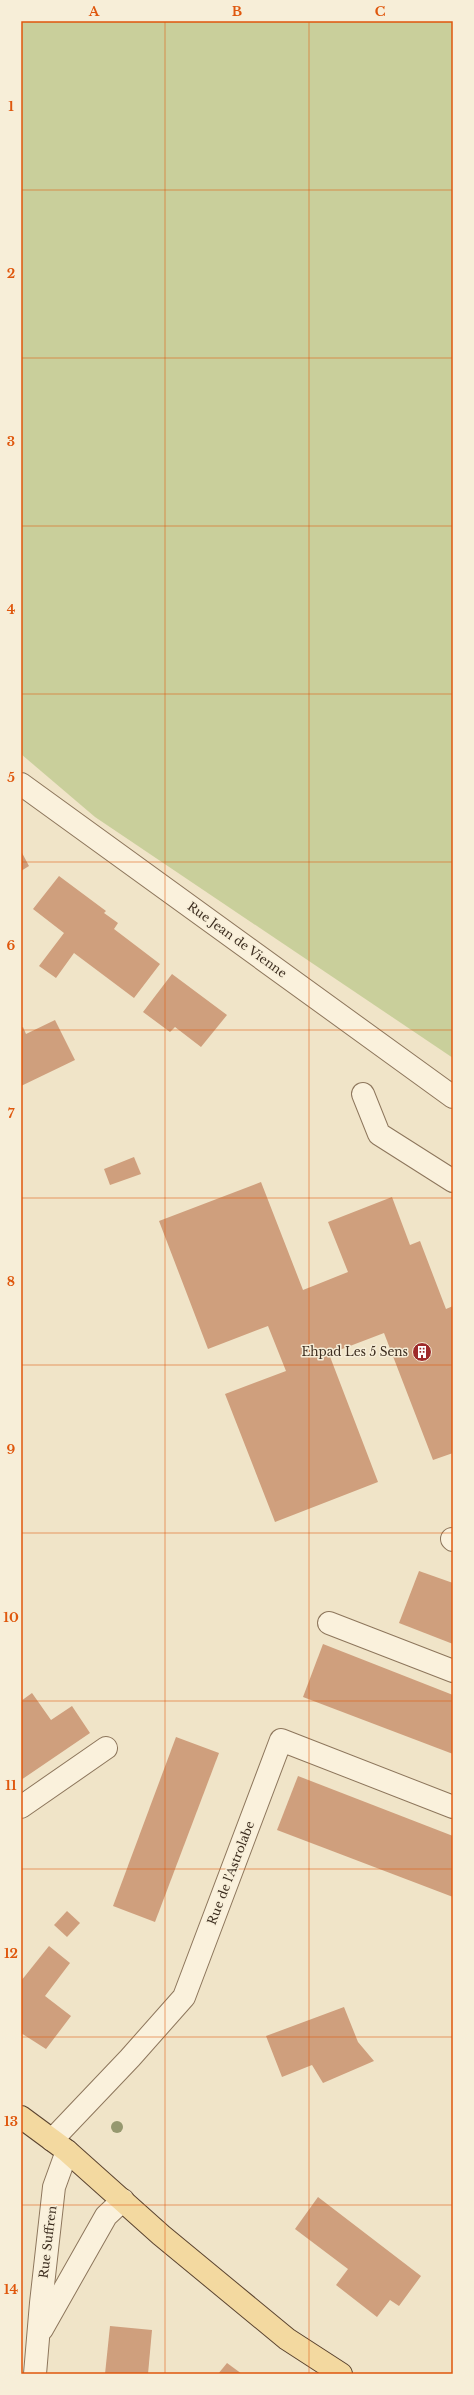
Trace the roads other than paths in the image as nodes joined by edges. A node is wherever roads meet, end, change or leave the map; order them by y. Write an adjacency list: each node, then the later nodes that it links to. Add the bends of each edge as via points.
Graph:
1 (21, 784): 3 (street, Rue Jean de Vienne)
2 (363, 1094): 4 (street, via 379,1134)
3 (453, 1097)
4 (453, 1181)
5 (329, 1622): 6 (street)
6 (453, 1671)
7 (106, 1748): 9 (street)
8 (453, 1807): 11 (street, Rue de l'Astrolabe, via 281,1740 184,1997 130,2058)
9 (21, 1808)
10 (21, 2117): 11 (main road)
11 (59, 2146): 12 (main road); 13 (street, Rue Suffren)
12 (123, 2200): 13 (street, Rue Suffren, via 106,2216); 15 (main road, via 161,2235 287,2339)
13 (38, 2335): 14 (street, Rue Suffren)
14 (35, 2374)
15 (341, 2374)

